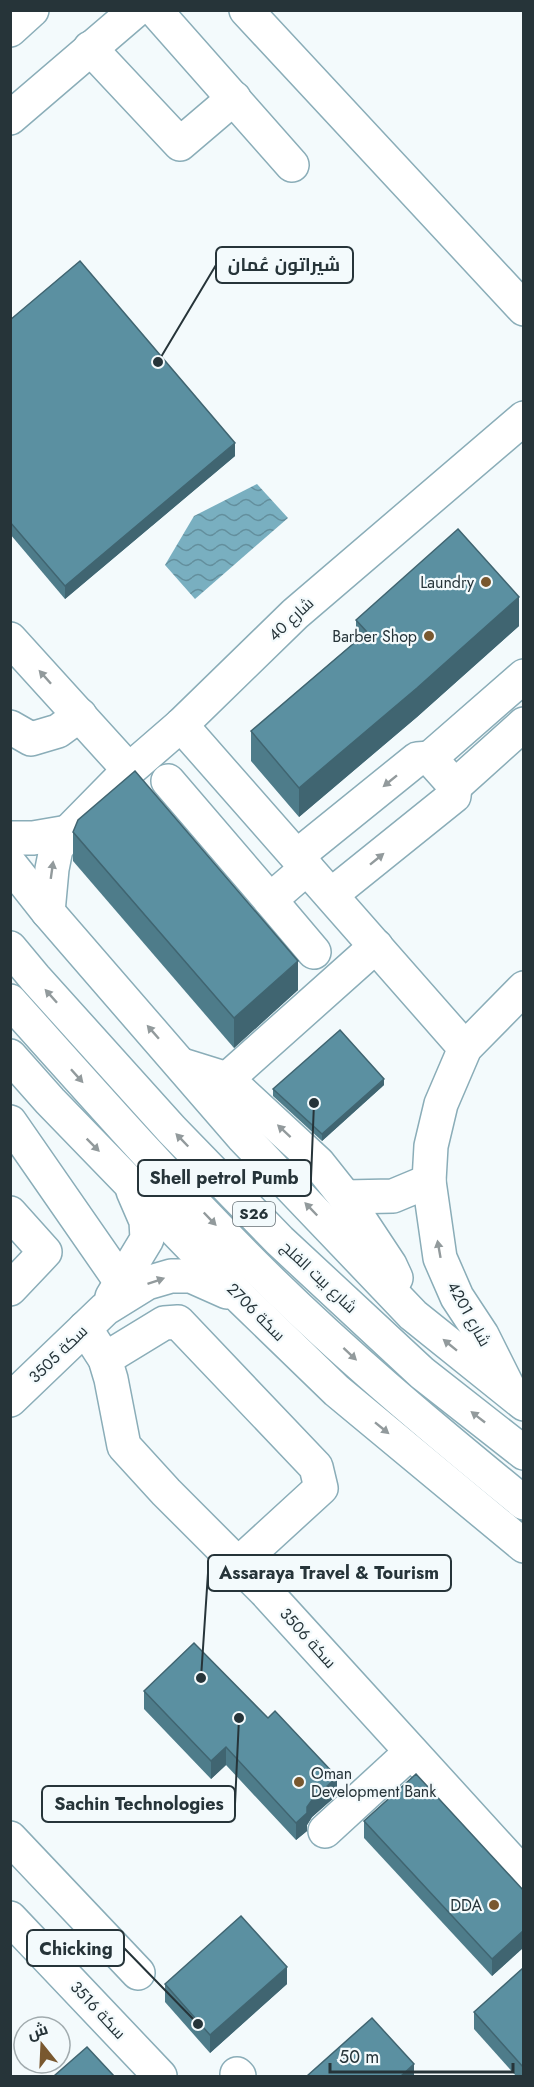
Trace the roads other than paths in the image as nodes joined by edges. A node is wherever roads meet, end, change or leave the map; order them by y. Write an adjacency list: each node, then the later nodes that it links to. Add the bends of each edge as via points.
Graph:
1 (32, 10): 5 (street)
2 (136, 10): 6 (street)
3 (155, 10): 7 (street)
4 (246, 10): 10 (street)
5 (10, 30)
6 (90, 48): 7 (street, via 180,144); 8 (street)
7 (234, 98): 9 (street)
8 (10, 118)
9 (292, 165)
10 (524, 309)
11 (524, 418): 16 (street, 40 شارع, via 295,614)
12 (10, 639): 14 (street, one-way to 12)
13 (524, 676): 18 (street)
14 (80, 715): 17 (street, via 58,731 31,739); 19 (street)
15 (524, 724): 21 (street)
16 (182, 725): 19 (street, 40 شارع); 24 (street)
17 (10, 727)
18 (430, 758): 21 (street); 24 (street, one-way to 24, via 417,759)
19 (129, 770): 22 (street, 40 شارع)
20 (168, 781): 27 (street)
21 (455, 786): 26 (street, one-way to 21, via 454,796)
22 (68, 832): 23 (street); 28 (street, 40 شارع, one-way to 22, via 56,849)
23 (10, 838)
24 (302, 862): 26 (street); 27 (street)
25 (10, 864): 28 (street)
26 (331, 895): 29 (street)
27 (270, 900): 31 (street)
28 (48, 912): 36 (street, one-way to 28)
29 (375, 946): 34 (street); 37 (street)
30 (10, 948): 50 (street, شارع بيت الفلج / S26, one-way to 30, via 422,1373 280,1241 172,1130)
31 (314, 952)
32 (524, 988): 34 (street, شارع 4201)
33 (10, 1001): 51 (street, S26, one-way to 51, via 255,1266 402,1402)
34 (465, 1048): 40 (street, شارع 4201, via 441,1104 430,1146)
35 (10, 1056): 39 (street, سكة 2706, one-way to 39)
36 (182, 1065): 37 (street); 46 (street, one-way to 36, via 242,1136)
37 (228, 1079): 41 (street, one-way to 37, via 318,1163)
38 (10, 1122): 45 (street, سكة 3506)
39 (128, 1179): 44 (street, سكة 2706); 45 (street, سكة 3505, via 146,1221 147,1239)
40 (429, 1181): 41 (street, via 393,1197); 48 (street, شارع 4201, one-way to 40, via 457,1297 440,1258)
41 (345, 1197): 46 (street, via 390,1265)
42 (10, 1213): 43 (street, via 45,1252)
43 (10, 1289)
44 (242, 1299): 45 (street, سكة 3505, one-way to 44, via 171,1276 191,1276); 52 (street, سكة 2706, one-way to 52, via 337,1390)
45 (104, 1306): 47 (street, سكة 3506); 49 (street, سكة 3505)
46 (413, 1315): 48 (street, one-way to 46)
47 (105, 1359): 53 (street, سكة 3506, via 124,1446); 53 (street, via 164,1323 178,1322 316,1467 321,1488)
48 (518, 1399)
49 (10, 1400)
50 (524, 1453)
51 (524, 1503)
52 (524, 1546)
53 (238, 1564): 54 (street, سكة 3506)
54 (411, 1752): 55 (street); 57 (street, سكة 3506)
55 (325, 1831)
56 (10, 1838): 59 (street)
57 (524, 1875)
58 (10, 1918): 60 (street, سكة 3516)
59 (138, 1973)
60 (160, 2076)

